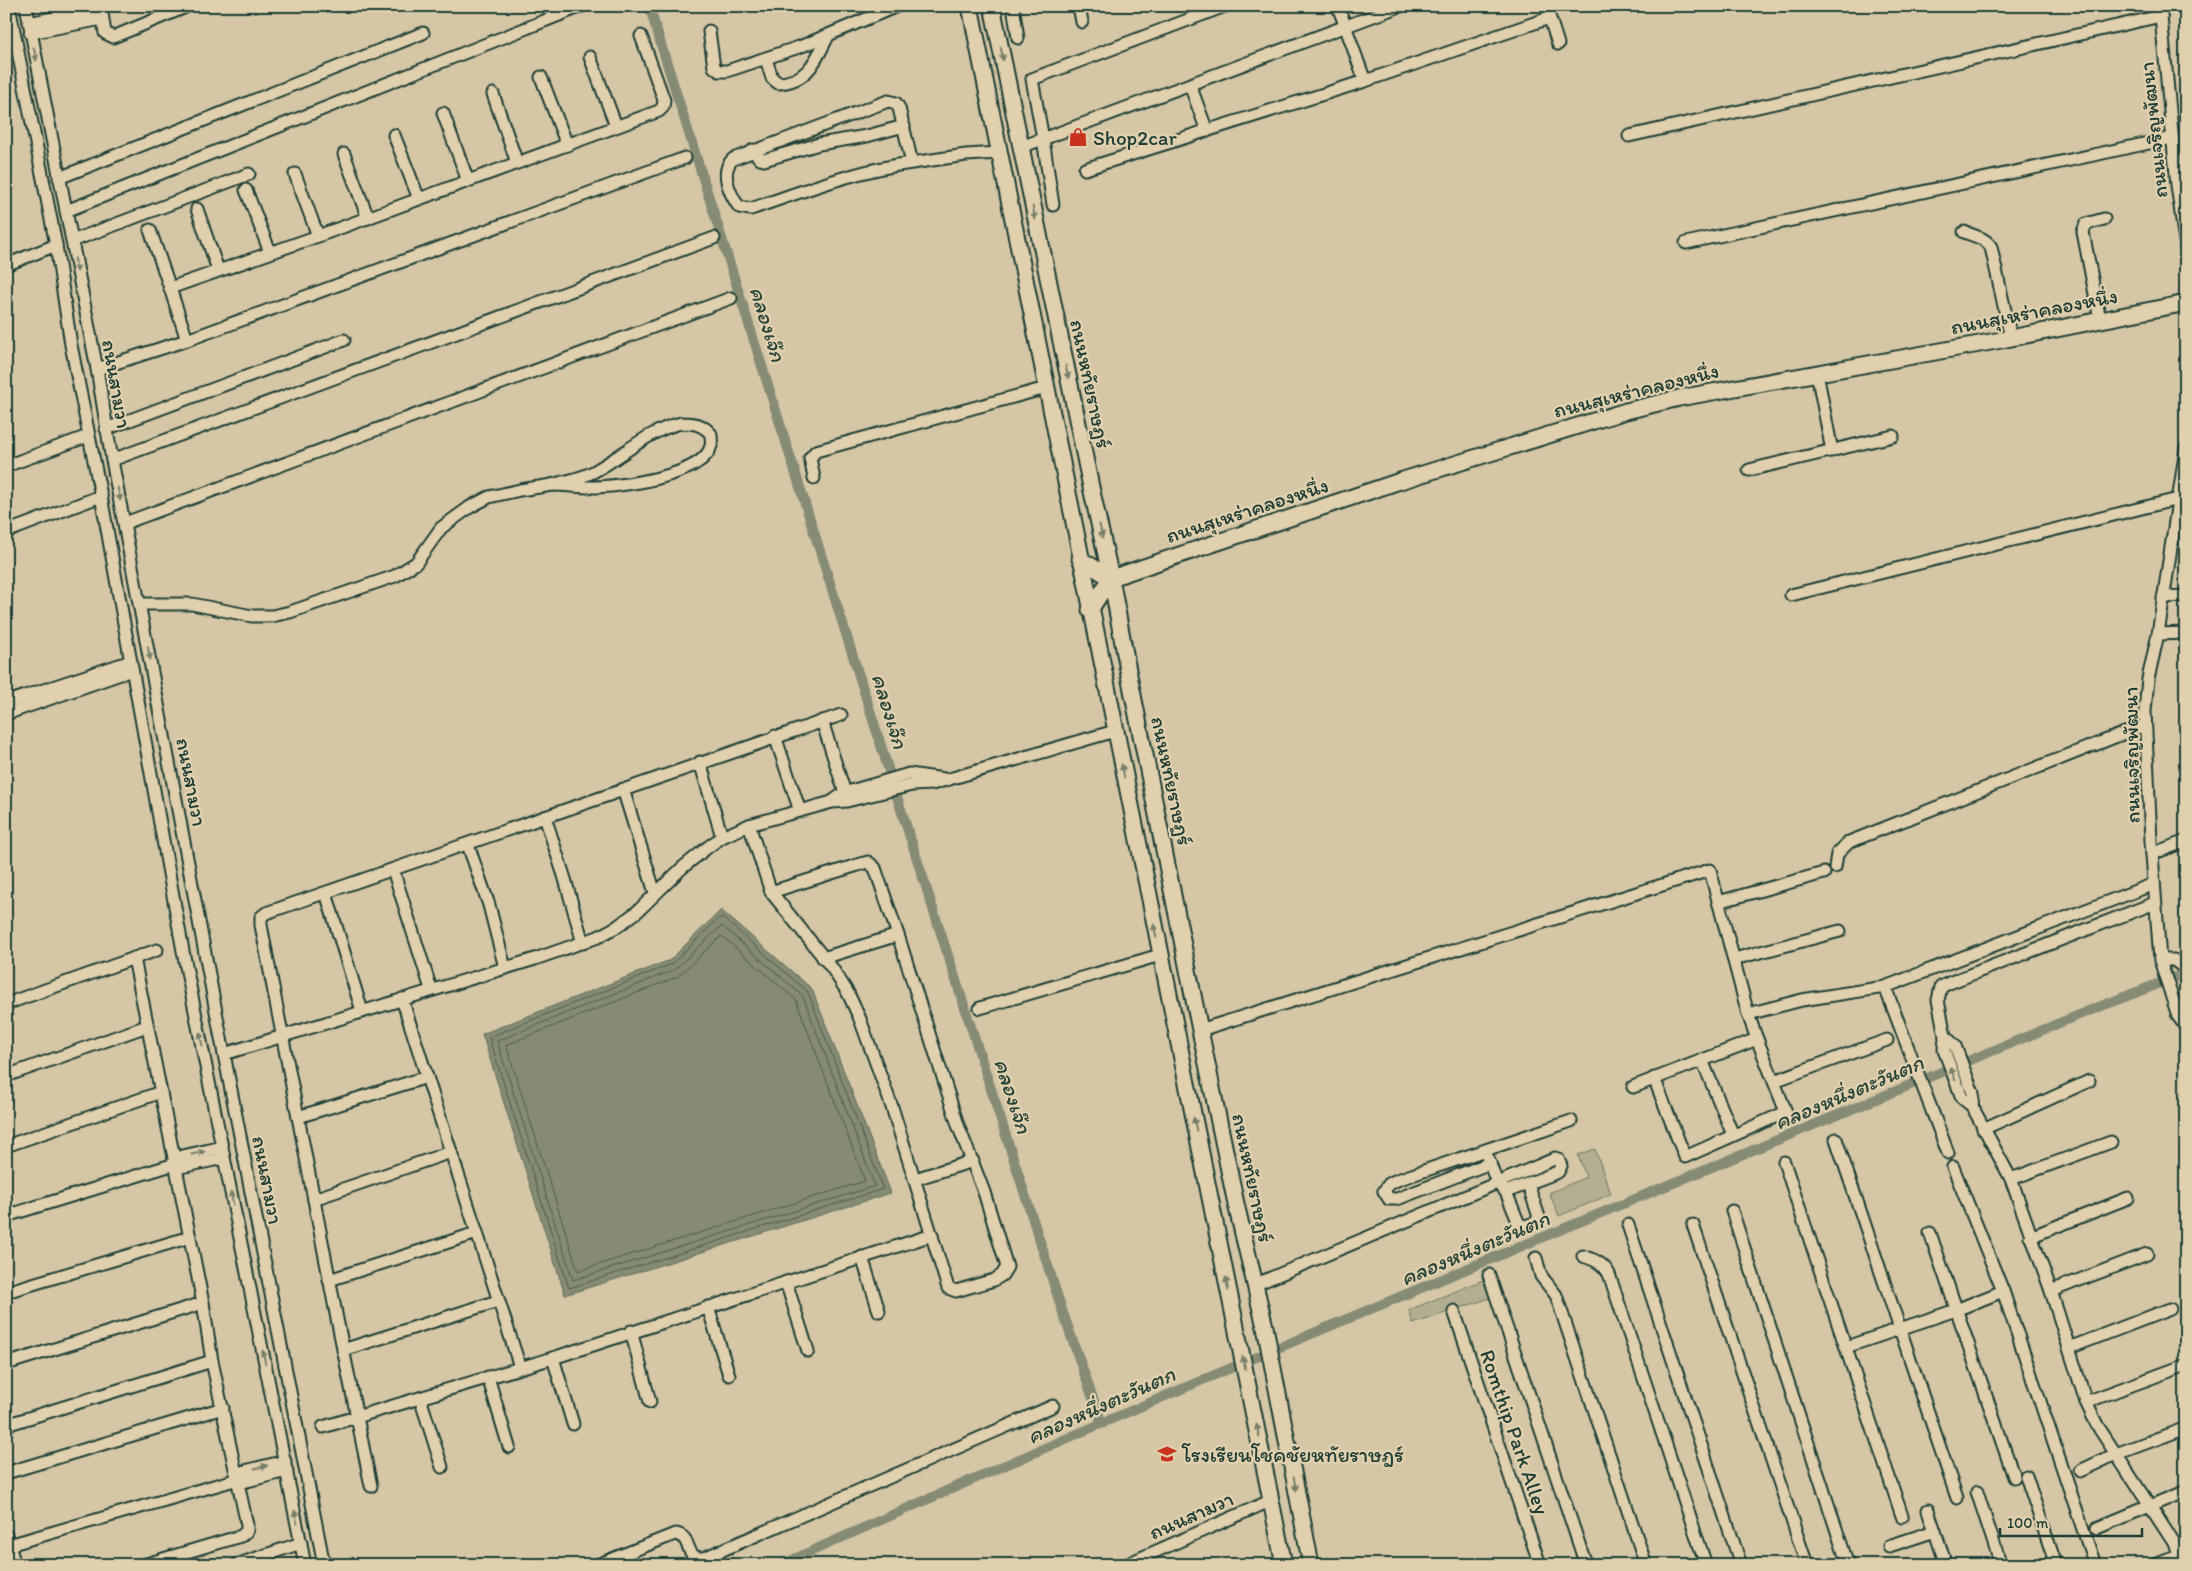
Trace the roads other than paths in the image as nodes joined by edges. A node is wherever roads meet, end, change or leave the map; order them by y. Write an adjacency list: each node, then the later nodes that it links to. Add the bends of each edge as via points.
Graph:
1 (9, 6): 67 (street, ถนนสามวา)
2 (26, 6): 19 (street, ถนนสามวา)
3 (188, 6): 14 (street, via 113,37 105,33)
4 (582, 6): 57 (street)
5 (897, 6): 23 (street)
6 (970, 6): 44 (main road, ถนนหทัยราษฎร์)
7 (992, 6): 41 (main road, ถนนหทัยราษฎร์, one-way to 41)
8 (1012, 6): 24 (street)
9 (1079, 6): 17 (street)
10 (1226, 6): 39 (street, via 1032,79)
11 (1338, 6): 18 (street)
12 (1400, 6): 18 (street)
13 (1546, 6): 16 (street)
14 (101, 11): 19 (street)
15 (2160, 11): 37 (street); 38 (street, ถนนเจริญพัฒนา)
16 (1549, 18): 25 (street); 29 (street)
17 (1082, 22)
18 (1345, 26): 29 (street); 30 (street)
19 (30, 28): 51 (street, ถนนสามวา, one-way to 51)
20 (708, 31): 27 (street, via 712,60 719,72)
21 (423, 33): 51 (street)
22 (641, 36): 33 (street, via 664,104 659,111)
23 (828, 36): 27 (street); 27 (street, via 815,63 804,76 789,83 778,83 772,78)
24 (1018, 38)
25 (1558, 44)
26 (590, 57): 33 (street)
27 (766, 59)
28 (541, 76): 40 (street)
29 (1365, 81): 35 (street)
30 (1190, 85): 35 (street); 39 (street)
31 (493, 94): 47 (street)
32 (443, 113): 52 (street)
33 (616, 126): 40 (street)
34 (904, 126): 42 (street, via 819,144 764,160); 42 (street, via 896,103 888,100); 46 (street)
35 (1207, 131): 48 (street)
36 (394, 135): 54 (street)
37 (1629, 136)
38 (2172, 138): 60 (street, ถนนเจริญพัฒนา); 66 (street)
39 (1044, 139): 41 (street); 55 (street)
40 (567, 145): 47 (street)
41 (1021, 147): 97 (main road, ถนนหทัยราษฎร์, one-way to 97)
42 (753, 150): 46 (street, via 732,158 726,171 733,199 744,209 858,173)
43 (344, 154): 58 (street)
44 (999, 154): 46 (street); 81 (main road, ถนนหทัยราษฎร์)
45 (685, 158): 77 (street)
46 (912, 163)
47 (517, 164): 52 (street)
48 (1085, 169)
49 (249, 174): 65 (street)
50 (295, 174): 63 (street)
51 (59, 178): 57 (street, ถนนสามวา)
52 (468, 181): 54 (street)
53 (246, 190): 69 (street)
54 (419, 199): 58 (street)
55 (1053, 205)
56 (197, 209): 71 (street)
57 (66, 211): 65 (street, ถนนสามวา)
58 (368, 218): 63 (street)
59 (2104, 219): 75 (street, via 2086,224 2082,232)
60 (2184, 220): 68 (street, ถนนเจริญพัฒนา)
61 (150, 230): 72 (street)
62 (1964, 232): 76 (street, via 1988,242 1991,247)
63 (318, 236): 69 (street)
64 (714, 238): 87 (street)
65 (72, 241): 79 (street, ถนนสามวา, one-way to 79)
66 (1686, 243)
67 (56, 244): 70 (street); 83 (street, ถนนสามวา)
68 (2186, 249)
69 (270, 252): 71 (street)
70 (6, 265)
71 (218, 270): 72 (street)
72 (170, 288): 77 (street)
73 (731, 298): 94 (street)
74 (2186, 303): 75 (main road, ถนนสุเหร่าคลองหนึ่ง)
75 (2100, 320): 76 (main road, ถนนสุเหร่าคลองหนึ่ง)
76 (2011, 338): 80 (main road, ถนนสุเหร่าคลองหนึ่ง)
77 (187, 340): 79 (street)
78 (344, 340): 82 (street)
79 (97, 369): 82 (street, ถนนสามวา)
80 (1817, 373): 85 (street); 97 (main road, ถนนสุเหร่าคลองหนึ่ง, via 1679,398 1581,424)
81 (1046, 388): 90 (street, via 816,451 810,458); 96 (main road, ถนนหทัยราษฎร์)
82 (106, 429): 87 (street, ถนนสามวา)
83 (88, 436): 88 (street); 92 (street, ถนนสามวา)
84 (1893, 436): 85 (street)
85 (1832, 451): 89 (street)
86 (2185, 455): 93 (street, ถนนเจริญพัฒนา)
87 (112, 460): 94 (street, ถนนสามวา, one-way to 94)
88 (6, 466)
89 (1749, 470)
90 (814, 478)
91 (552, 485): 91 (street, via 607,486 659,478 697,463 706,456 711,446 711,434 704,426 695,423 666,426 592,473); 101 (street, via 489,497 441,528 416,563 395,576 298,609 272,616 252,616 192,604)
92 (101, 496): 95 (street); 105 (street, ถนนสามวา)
93 (2178, 499): 98 (street); 100 (street, ถนนเจริญพัฒนา)
94 (125, 523): 101 (street, ถนนสามวา)
95 (6, 532)
96 (1080, 559): 97 (main road); 102 (main road, ถนนหทัยราษฎร์)
97 (1111, 578): 102 (main road); 154 (main road, ถนนหทัยราษฎร์)
98 (1791, 595)
99 (2186, 596): 100 (street)
100 (2163, 598): 104 (street, ถนนเจริญพัฒนา)
101 (140, 604): 113 (street, ถนนสามวา, one-way to 113)
102 (1090, 610): 111 (main road, ถนนหทัยราษฎร์)
103 (2186, 633): 104 (street)
104 (2158, 634): 110 (street, ถนนเจริญพัฒนา, via 2148,679)
105 (131, 666): 106 (street); 107 (street); 114 (street, ถนนสามวา)
106 (7, 702)
107 (6, 714)
108 (841, 715): 109 (street)
109 (822, 721): 112 (street); 117 (street)
110 (2145, 725): 124 (street, ถนนเจริญพัฒนา); 125 (street, via 1849,842 1837,854)
111 (1115, 731): 117 (street, via 949,780 932,784 911,780); 138 (main road, ถนนหทัยราษฎร์, one-way to 111)
112 (775, 736): 115 (street); 118 (street)
113 (167, 749): 114 (street); 159 (street, ถนนสามวา)
114 (147, 754): 177 (street, ถนนสามวา, one-way to 114)
115 (700, 762): 116 (street); 121 (street)
116 (623, 789): 119 (street); 131 (street)
117 (846, 797): 118 (street)
118 (800, 811): 120 (street)
119 (545, 817): 123 (street); 136 (street)
120 (749, 825): 121 (street); 129 (street)
121 (722, 837): 131 (street)
122 (2186, 841): 124 (street)
123 (468, 844): 126 (street); 144 (street, via 489,905)
124 (2152, 854): 128 (street, ถนนเจริญพัฒนา)
125 (1835, 867)
126 (394, 870): 130 (street); 146 (street)
127 (1824, 873): 132 (street)
128 (2154, 884): 133 (street, ถนนเจริญพัฒนา); 145 (street)
129 (771, 892): 135 (street, via 868,862 875,868); 140 (street)
130 (326, 893): 150 (street); 155 (street, via 261,917)
131 (655, 893): 136 (street, via 618,926)
132 (1718, 902): 141 (street); 154 (street, via 1710,870)
133 (2155, 903): 142 (street, ถนนเจริญพัฒนา); 158 (street, via 1941,987 1938,1000)
134 (1840, 931): 141 (street)
135 (898, 935): 140 (street); 180 (street, via 958,1125)
136 (583, 943): 144 (street)
137 (157, 950): 139 (street)
138 (1160, 955): 149 (street); 257 (main road, ถนนหทัยราษฎร์, one-way to 138)
139 (134, 958): 148 (street); 152 (street)
140 (823, 958): 185 (street, via 848,993 860,1019)
141 (1734, 959): 151 (street)
142 (2160, 960): 143 (street, via 2174,960 2180,966); 153 (street, ถนนเจริญพัฒนา, via 2178,1016)
143 (2186, 966)
144 (505, 968): 146 (street)
145 (1885, 987): 151 (street, via 1802,1000); 179 (street)
146 (431, 989): 147 (street)
147 (402, 999): 150 (street); 162 (street)
148 (6, 1004)
149 (980, 1008)
150 (362, 1011): 155 (street)
151 (1748, 1014): 156 (street)
152 (147, 1026): 161 (street); 167 (street)
153 (2186, 1027)
154 (1200, 1030): 208 (main road, ถนนหทัยราษฎร์)
155 (283, 1036): 159 (street); 169 (street)
156 (1757, 1039): 160 (street); 164 (street)
157 (1887, 1040): 164 (street)
158 (1950, 1048): 168 (street, via 1973,1093); 168 (street, one-way to 158, via 1962,1098)
159 (224, 1054): 219 (street, ถนนสามวา)
160 (1702, 1060): 163 (street); 172 (street)
161 (6, 1076)
162 (427, 1077): 169 (street); 178 (street)
163 (1654, 1078): 166 (street); 172 (street, via 1685,1157)
164 (1774, 1081): 172 (street, via 1786,1112)
165 (2089, 1081): 171 (street)
166 (1632, 1086)
167 (161, 1092): 175 (street); 182 (street)
168 (1972, 1106): 171 (street)
169 (298, 1117): 191 (street)
170 (1571, 1121): 176 (street)
171 (1984, 1129): 186 (street)
172 (1733, 1135)
173 (1836, 1139): 221 (street)
174 (2111, 1142): 186 (street)
175 (6, 1146)
176 (1485, 1149): 183 (street); 183 (street, via 1388,1184 1384,1191 1389,1199 1397,1199)
177 (223, 1152): 182 (street); 220 (street, ถนนสามวา, one-way to 177)
178 (451, 1152): 191 (street); 197 (street)
179 (1948, 1153)
180 (973, 1161): 185 (street); 198 (street, via 1006,1271 994,1280 952,1291 948,1288)
181 (1784, 1162): 223 (street)
182 (175, 1163): 193 (street); 200 (street)
183 (1490, 1163): 187 (street)
184 (1953, 1166): 209 (street)
185 (915, 1179): 198 (street)
186 (2011, 1179): 199 (street)
187 (1497, 1183): 188 (street, via 1555,1158 1560,1162 1562,1166 1558,1172); 189 (street); 208 (street)
188 (1528, 1184): 189 (street); 189 (street, via 1539,1213 1535,1223 1519,1224)
189 (1506, 1192)
190 (2128, 1198): 199 (street)
191 (314, 1200): 206 (street)
192 (1732, 1212): 282 (street)
193 (6, 1216)
194 (1628, 1225): 280 (street)
195 (1693, 1225): 281 (street)
196 (1930, 1233): 216 (street)
197 (477, 1234): 206 (street); 212 (street)
198 (932, 1235): 203 (street)
199 (2030, 1236): 210 (street)
200 (190, 1237): 211 (street); 213 (street)
201 (2148, 1254): 210 (street)
202 (1583, 1256): 279 (street, via 1598,1262 1610,1274)
203 (862, 1257): 207 (street); 217 (street)
204 (1536, 1258): 278 (street, via 1541,1276 1556,1295)
205 (1489, 1275): 277 (street)
206 (329, 1280): 225 (street)
207 (786, 1282): 214 (street); 226 (street)
208 (1254, 1285): 275 (main road, ถนนหทัยราษฎร์, one-way to 275)
209 (2003, 1291): 216 (street); 286 (street)
210 (2051, 1291): 224 (street)
211 (6, 1292)
212 (498, 1301): 225 (street); 231 (street)
213 (203, 1303): 228 (street); 229 (street)
214 (708, 1307): 222 (street); 232 (street)
215 (2170, 1309): 224 (street)
216 (1956, 1310): 221 (street); 251 (street)
217 (879, 1311)
218 (1454, 1311): 276 (street, Romthip Park Alley)
219 (278, 1322): 220 (street); 271 (street, ถนนสามวา)
220 (258, 1327): 246 (street, ถนนสามวา, one-way to 220)
221 (1901, 1328): 223 (street); 256 (street)
222 (631, 1331): 227 (street); 235 (street)
223 (1846, 1347): 260 (street)
224 (2069, 1348): 236 (street)
225 (343, 1350): 239 (street)
226 (808, 1351)
227 (553, 1358): 231 (street); 240 (street)
228 (212, 1361): 238 (street); 241 (street)
229 (6, 1364)
230 (2186, 1365): 236 (street)
231 (520, 1367): 233 (street)
232 (729, 1375)
233 (488, 1377): 234 (street); 244 (street)
234 (420, 1398): 239 (street); 247 (street)
235 (650, 1402)
236 (2086, 1402): 245 (street)
237 (1053, 1406): 272 (street, via 704,1558 692,1556 684,1538 675,1534)
238 (223, 1408): 249 (street); 252 (street)
239 (358, 1417): 242 (street); 253 (street)
240 (572, 1424)
241 (6, 1425)
242 (322, 1427)
243 (2186, 1428): 245 (street)
244 (509, 1447)
245 (2116, 1454): 248 (street); 258 (street)
246 (286, 1466): 252 (street); 264 (street, ถนนสามวา, one-way to 246)
247 (442, 1467)
248 (2080, 1471)
249 (6, 1473)
250 (2026, 1476): 285 (street)
251 (2014, 1477)
252 (238, 1478): 263 (street); 268 (street, via 247,1531 241,1536)
253 (371, 1486)
254 (2186, 1491): 258 (street)
255 (1976, 1492): 284 (street)
256 (1957, 1498)
257 (1272, 1500): 273 (street, ถนนสามวา); 274 (main road, ถนนหทัยราษฎร์)
258 (2150, 1505): 261 (street); 266 (street)
259 (1928, 1510): 262 (street)
260 (1902, 1516)
261 (2097, 1528)
262 (1935, 1531): 265 (street); 283 (street)
263 (8, 1540): 267 (street)
264 (301, 1543): 269 (street); 270 (street, ถนนสามวา)
265 (1889, 1546)
266 (2182, 1558): 287 (street)
267 (15, 1565)
268 (143, 1565)
269 (236, 1565)
270 (305, 1565)
271 (324, 1565)
272 (598, 1565)
273 (1125, 1565)
274 (1284, 1565)
275 (1311, 1565)
276 (1540, 1565)
277 (1586, 1565)
278 (1646, 1565)
279 (1706, 1565)
280 (1741, 1565)
281 (1807, 1565)
282 (1848, 1565)
283 (1946, 1565)
284 (2001, 1565)
285 (2056, 1565)
286 (2095, 1565)
287 (2155, 1565)

